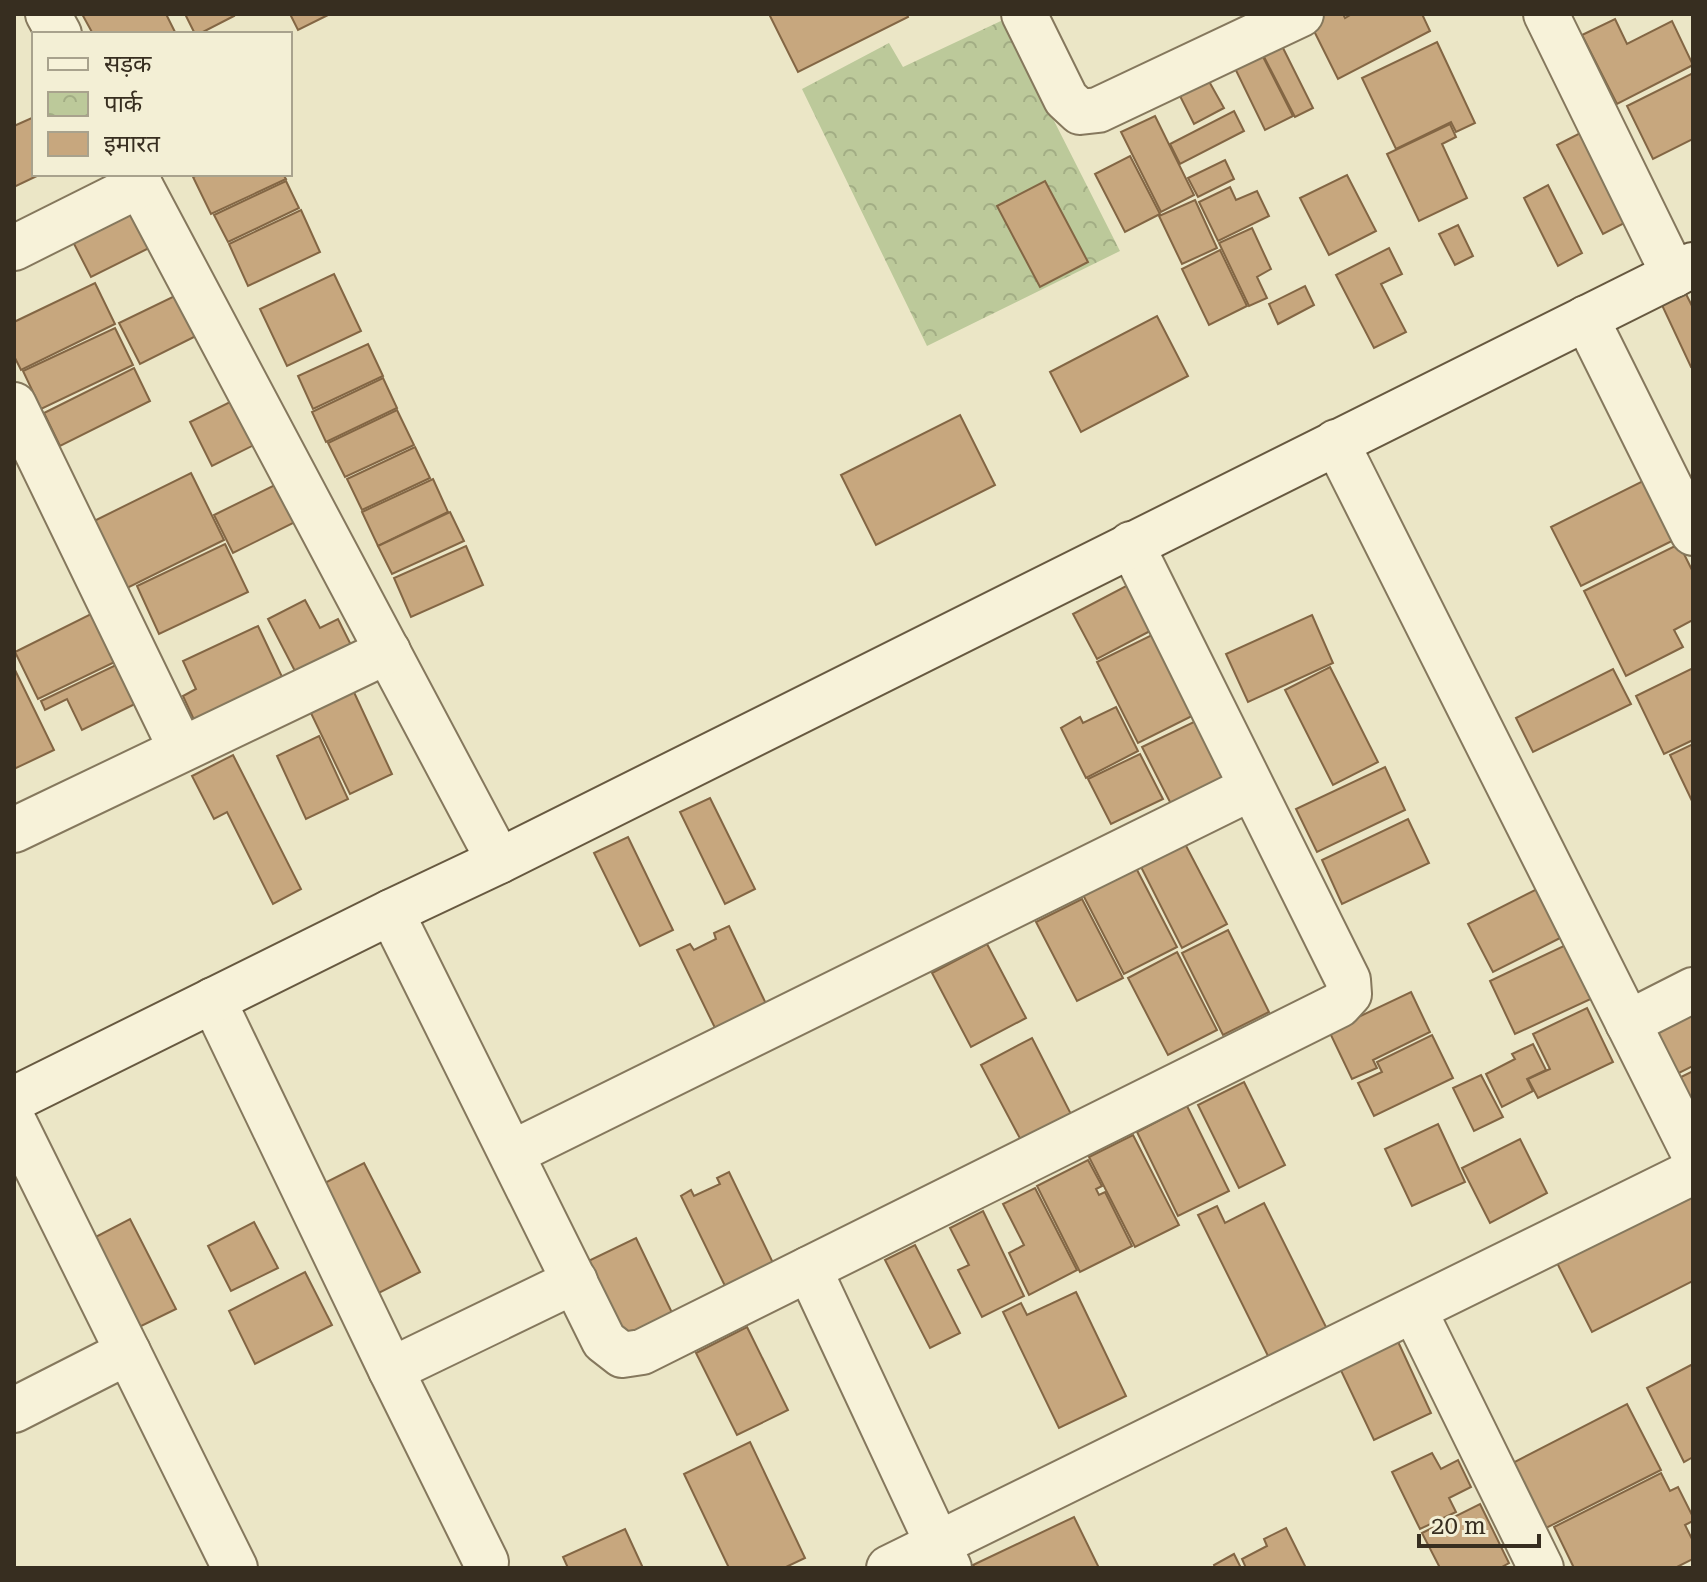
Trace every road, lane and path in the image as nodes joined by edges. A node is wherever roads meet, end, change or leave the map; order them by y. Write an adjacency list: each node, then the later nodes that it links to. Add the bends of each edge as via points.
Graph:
1 (48, 14): 5 (street)
2 (1024, 14): 3 (street, via 1066,99 1080,112 1098,110)
3 (1301, 14)
4 (1546, 14): 8 (street)
5 (58, 32)
6 (137, 180): 7 (street); 14 (street)
7 (14, 248)
8 (1684, 270): 9 (street)
9 (1586, 318): 11 (street); 12 (street)
10 (14, 405): 15 (street)
11 (1336, 442): 13 (street); 22 (street)
12 (1693, 533)
13 (1131, 544): 16 (street); 18 (street)
14 (388, 651): 15 (street); 18 (street)
15 (181, 749): 17 (street)
16 (1251, 788): 26 (street); 28 (street, via 1348,980 1349,994 1339,1005)
17 (14, 830)
18 (499, 861): 19 (street)
19 (391, 912): 21 (street); 26 (street)
20 (1693, 990): 22 (street)
21 (213, 1000): 23 (street); 32 (street)
22 (1628, 1023): 25 (street)
23 (14, 1099)
24 (14, 1122): 31 (street)
25 (1693, 1152)
26 (512, 1153): 29 (street)
27 (1693, 1172): 30 (street)
28 (809, 1269): 29 (street, via 642,1352 622,1355 604,1341); 34 (street)
29 (575, 1281): 32 (street)
30 (1414, 1310): 34 (street); 36 (street)
31 (128, 1352): 33 (street); 37 (street)
32 (391, 1370): 35 (street)
33 (14, 1410)
34 (943, 1556): 38 (street)
35 (486, 1562)
36 (1537, 1567)
37 (234, 1568)
38 (889, 1568)

